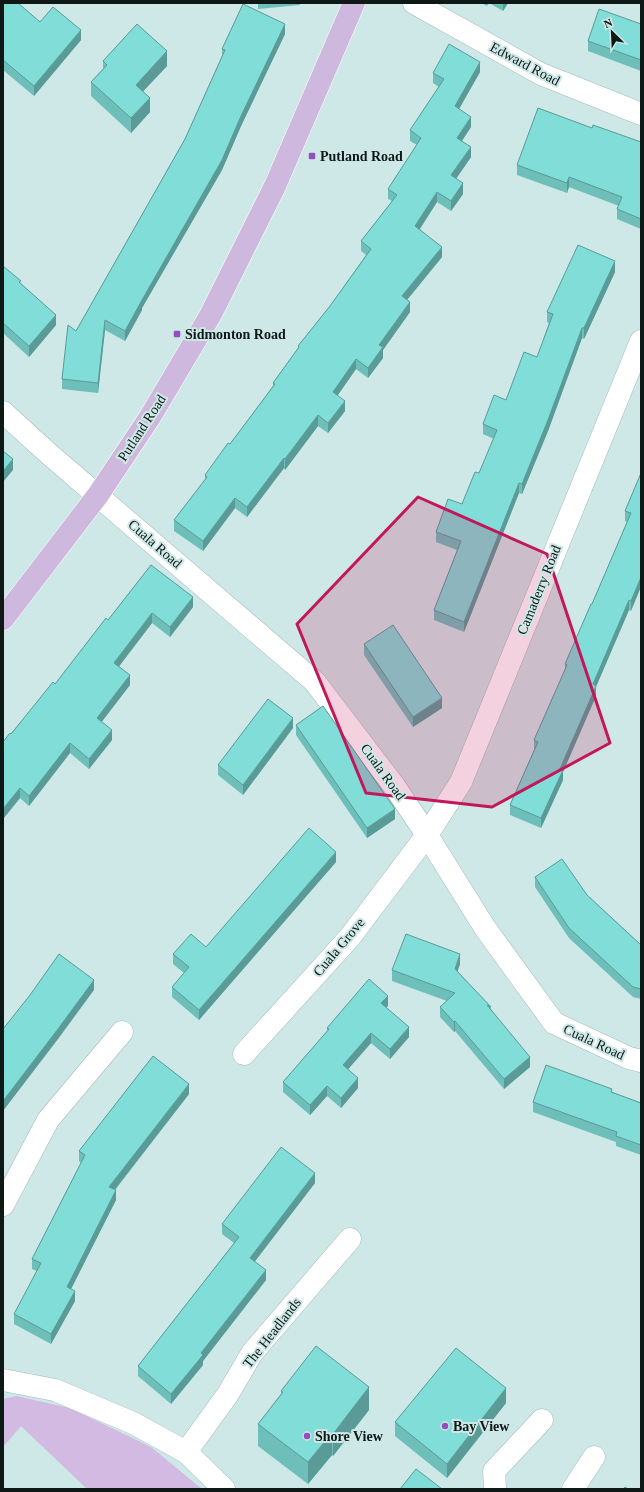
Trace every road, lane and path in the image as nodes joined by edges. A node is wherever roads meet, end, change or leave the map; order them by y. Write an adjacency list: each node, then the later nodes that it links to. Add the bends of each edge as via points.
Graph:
1 (354, 3): 6 (main road, Putland Road, via 275,186 211,314 150,417)
2 (414, 3): 3 (street, Edward Road, via 541,74)
3 (641, 114)
4 (641, 341): 8 (street, Camaderry Road, via 461,782)
5 (3, 412): 6 (street)
6 (98, 495): 7 (main road, Putland Road); 8 (street, Cuala Road, via 315,682 395,787)
7 (3, 618)
8 (427, 835): 10 (street, Cuala Grove, via 350,937); 11 (street, Cuala Road, via 485,928 554,1023)
9 (122, 1032): 12 (street, via 48,1120)
10 (244, 1054)
11 (641, 1062)
12 (3, 1205)
13 (350, 1239): 16 (street, The Headlands, via 252,1353 228,1394)
14 (3, 1380): 16 (street, via 55,1390 133,1423)
15 (542, 1420): 19 (street, via 494,1471)
16 (186, 1452): 18 (street)
17 (594, 1457): 20 (street)
18 (224, 1489)
19 (494, 1489)
20 (573, 1489)

